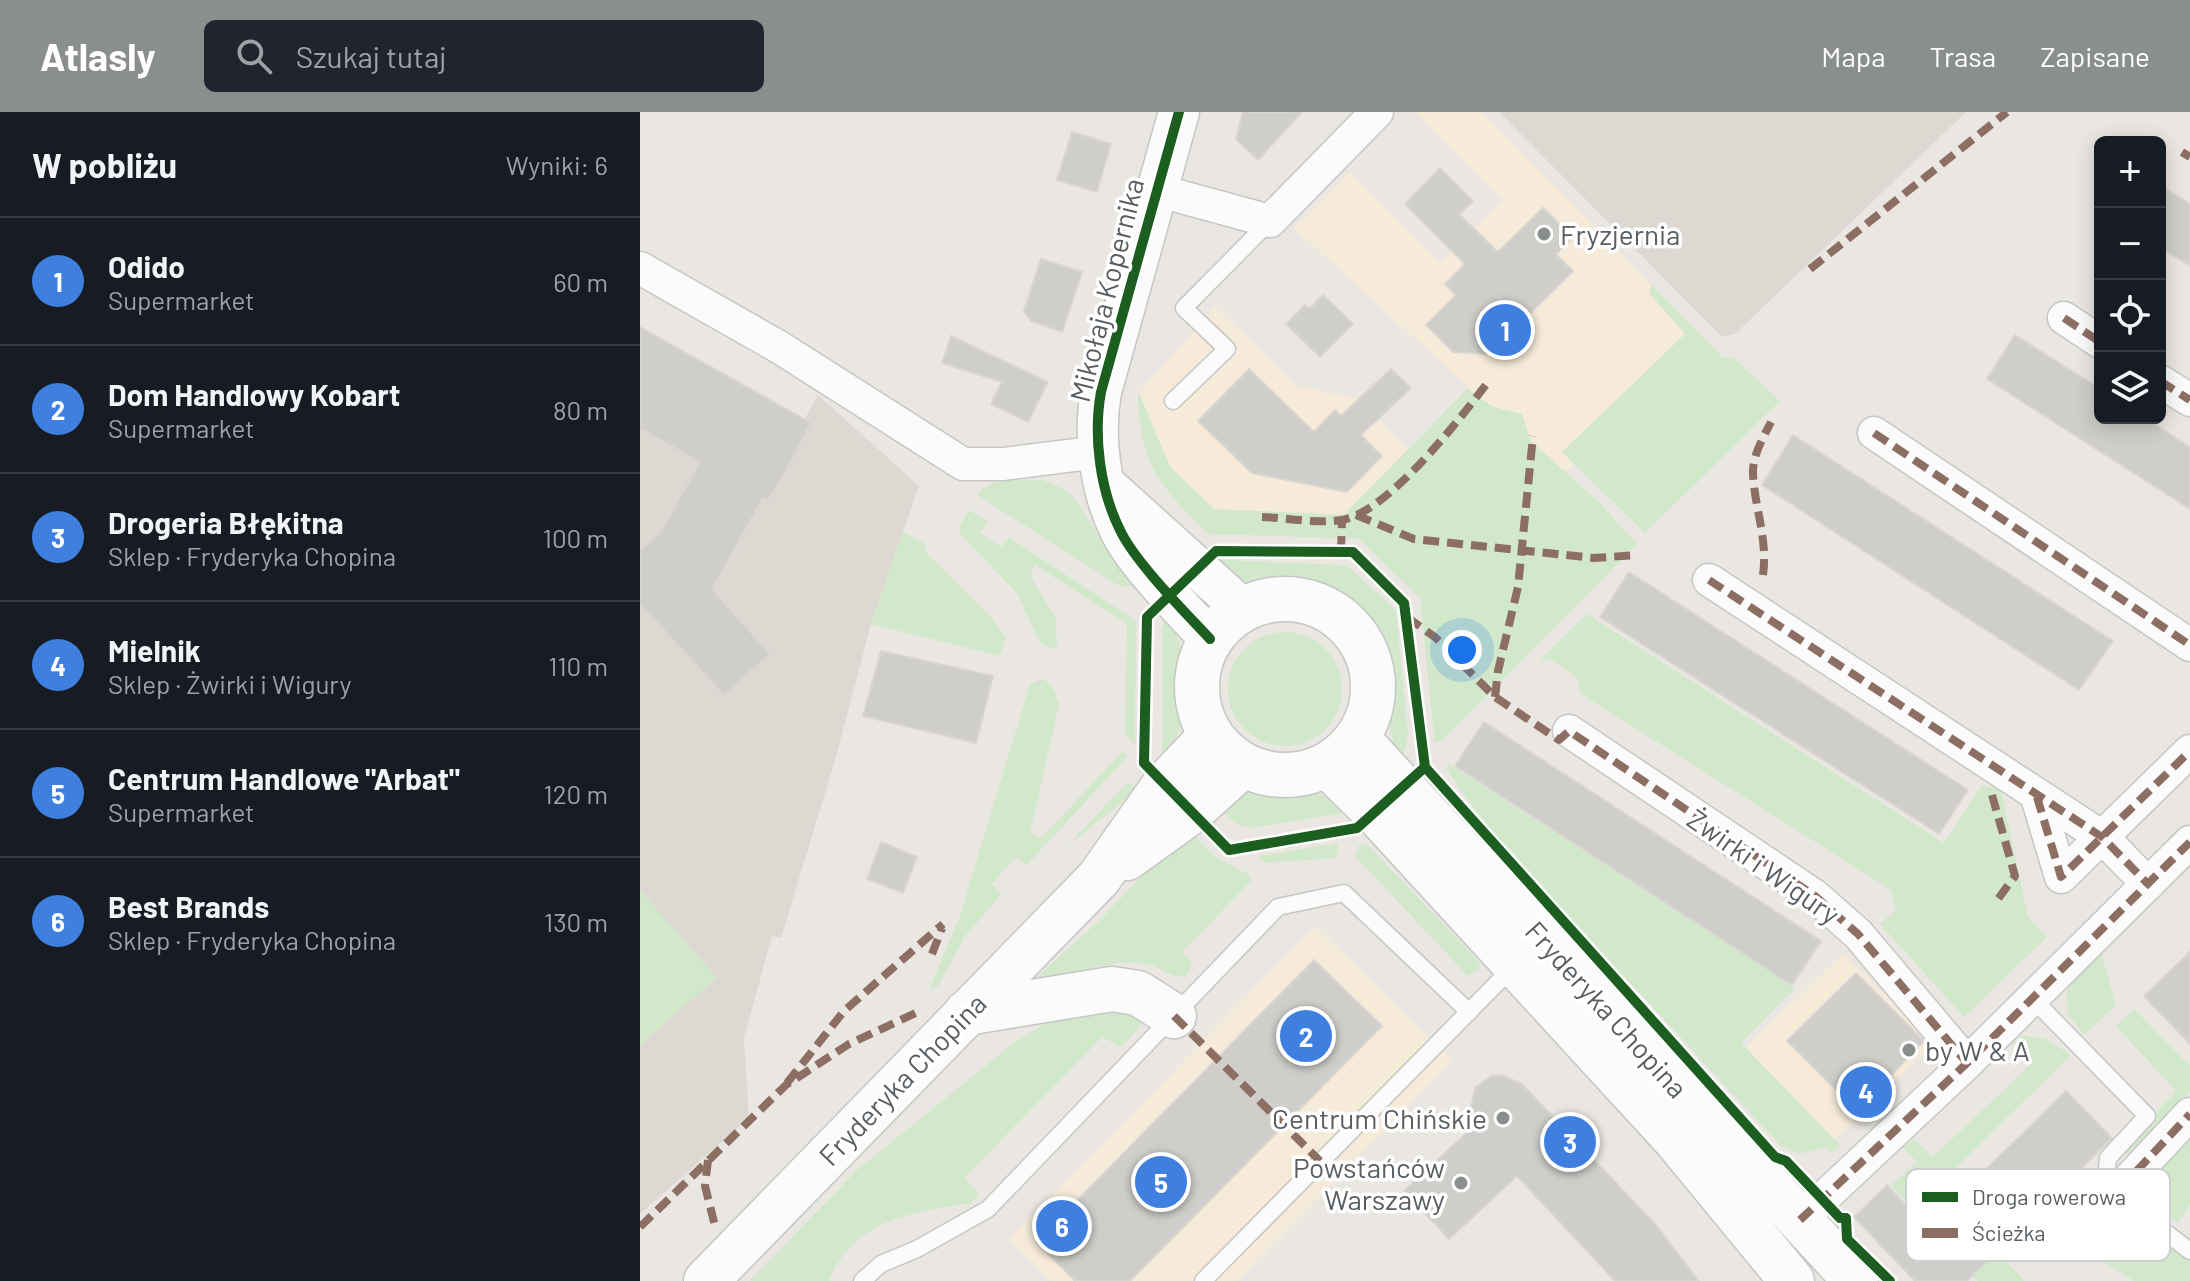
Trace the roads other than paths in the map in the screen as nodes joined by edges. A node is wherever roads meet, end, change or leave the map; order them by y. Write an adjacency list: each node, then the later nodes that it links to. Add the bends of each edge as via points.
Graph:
1 (1179, 112): 3 (street, Mikołaja Kopernika)
2 (1377, 112): 4 (street)
3 (1156, 190): 4 (street); 12 (street, Mikołaja Kopernika, via 1097,412)
4 (1270, 221): 10 (lane, via 1184,308 1227,349)
5 (640, 268): 12 (street, via 779,347 963,464)
6 (2064, 318): 7 (street)
7 (2094, 338)
8 (2166, 385): 9 (street)
9 (2190, 400)
10 (1173, 401)
11 (1874, 433): 16 (street)
12 (1102, 469): 14 (street); 15 (street, Mikołaja Kopernika, via 1120,532)
13 (1709, 580): 22 (street)
14 (1243, 609): 15 (main road); 20 (main road, via 1264,601 1299,601 1331,612 1363,646 1373,693 1368,717)
15 (1210, 639): 18 (main road, via 1199,662 1196,688)
16 (2190, 645)
17 (1569, 731): 32 (street, Żwirki i Wigury, via 1815,896 1858,934)
18 (1211, 736): 21 (main road); 25 (main road, Fryderyka Chopina, via 1165,784)
19 (2190, 751): 23 (street)
20 (1342, 752): 21 (main road, via 1306,773 1284,776); 27 (main road, Fryderyka Chopina, via 1375,812); 36 (main road, Fryderyka Chopina)
21 (1243, 765): 25 (main road, Fryderyka Chopina, via 1191,812)
22 (2037, 797): 23 (street); 23 (street, via 2061,877)
23 (2102, 837): 26 (street)
24 (2190, 842): 26 (street)
25 (1099, 878): 30 (main road, Fryderyka Chopina)
26 (2148, 884): 28 (street)
27 (1516, 964): 29 (lane); 42 (main road, Fryderyka Chopina, via 1676,1140)
28 (2032, 998): 32 (street); 34 (lane, via 2147,1116 2108,1158)
29 (1469, 1012): 31 (lane, via 1344,893 1278,907); 41 (lane)
30 (966, 1013): 31 (main road, via 1112,989 1138,993); 39 (main road, Fryderyka Chopina)
31 (1174, 1016): 40 (lane, via 988,1209 881,1264)
32 (1967, 1063): 36 (street)
33 (2190, 1114): 35 (street)
34 (2107, 1169)
35 (2140, 1169)
36 (1800, 1220): 43 (main road, Fryderyka Chopina)
37 (2170, 1235): 38 (lane)
38 (2190, 1251)
39 (706, 1281)
40 (862, 1281)
41 (1203, 1281)
42 (1792, 1281)
43 (1856, 1281)

